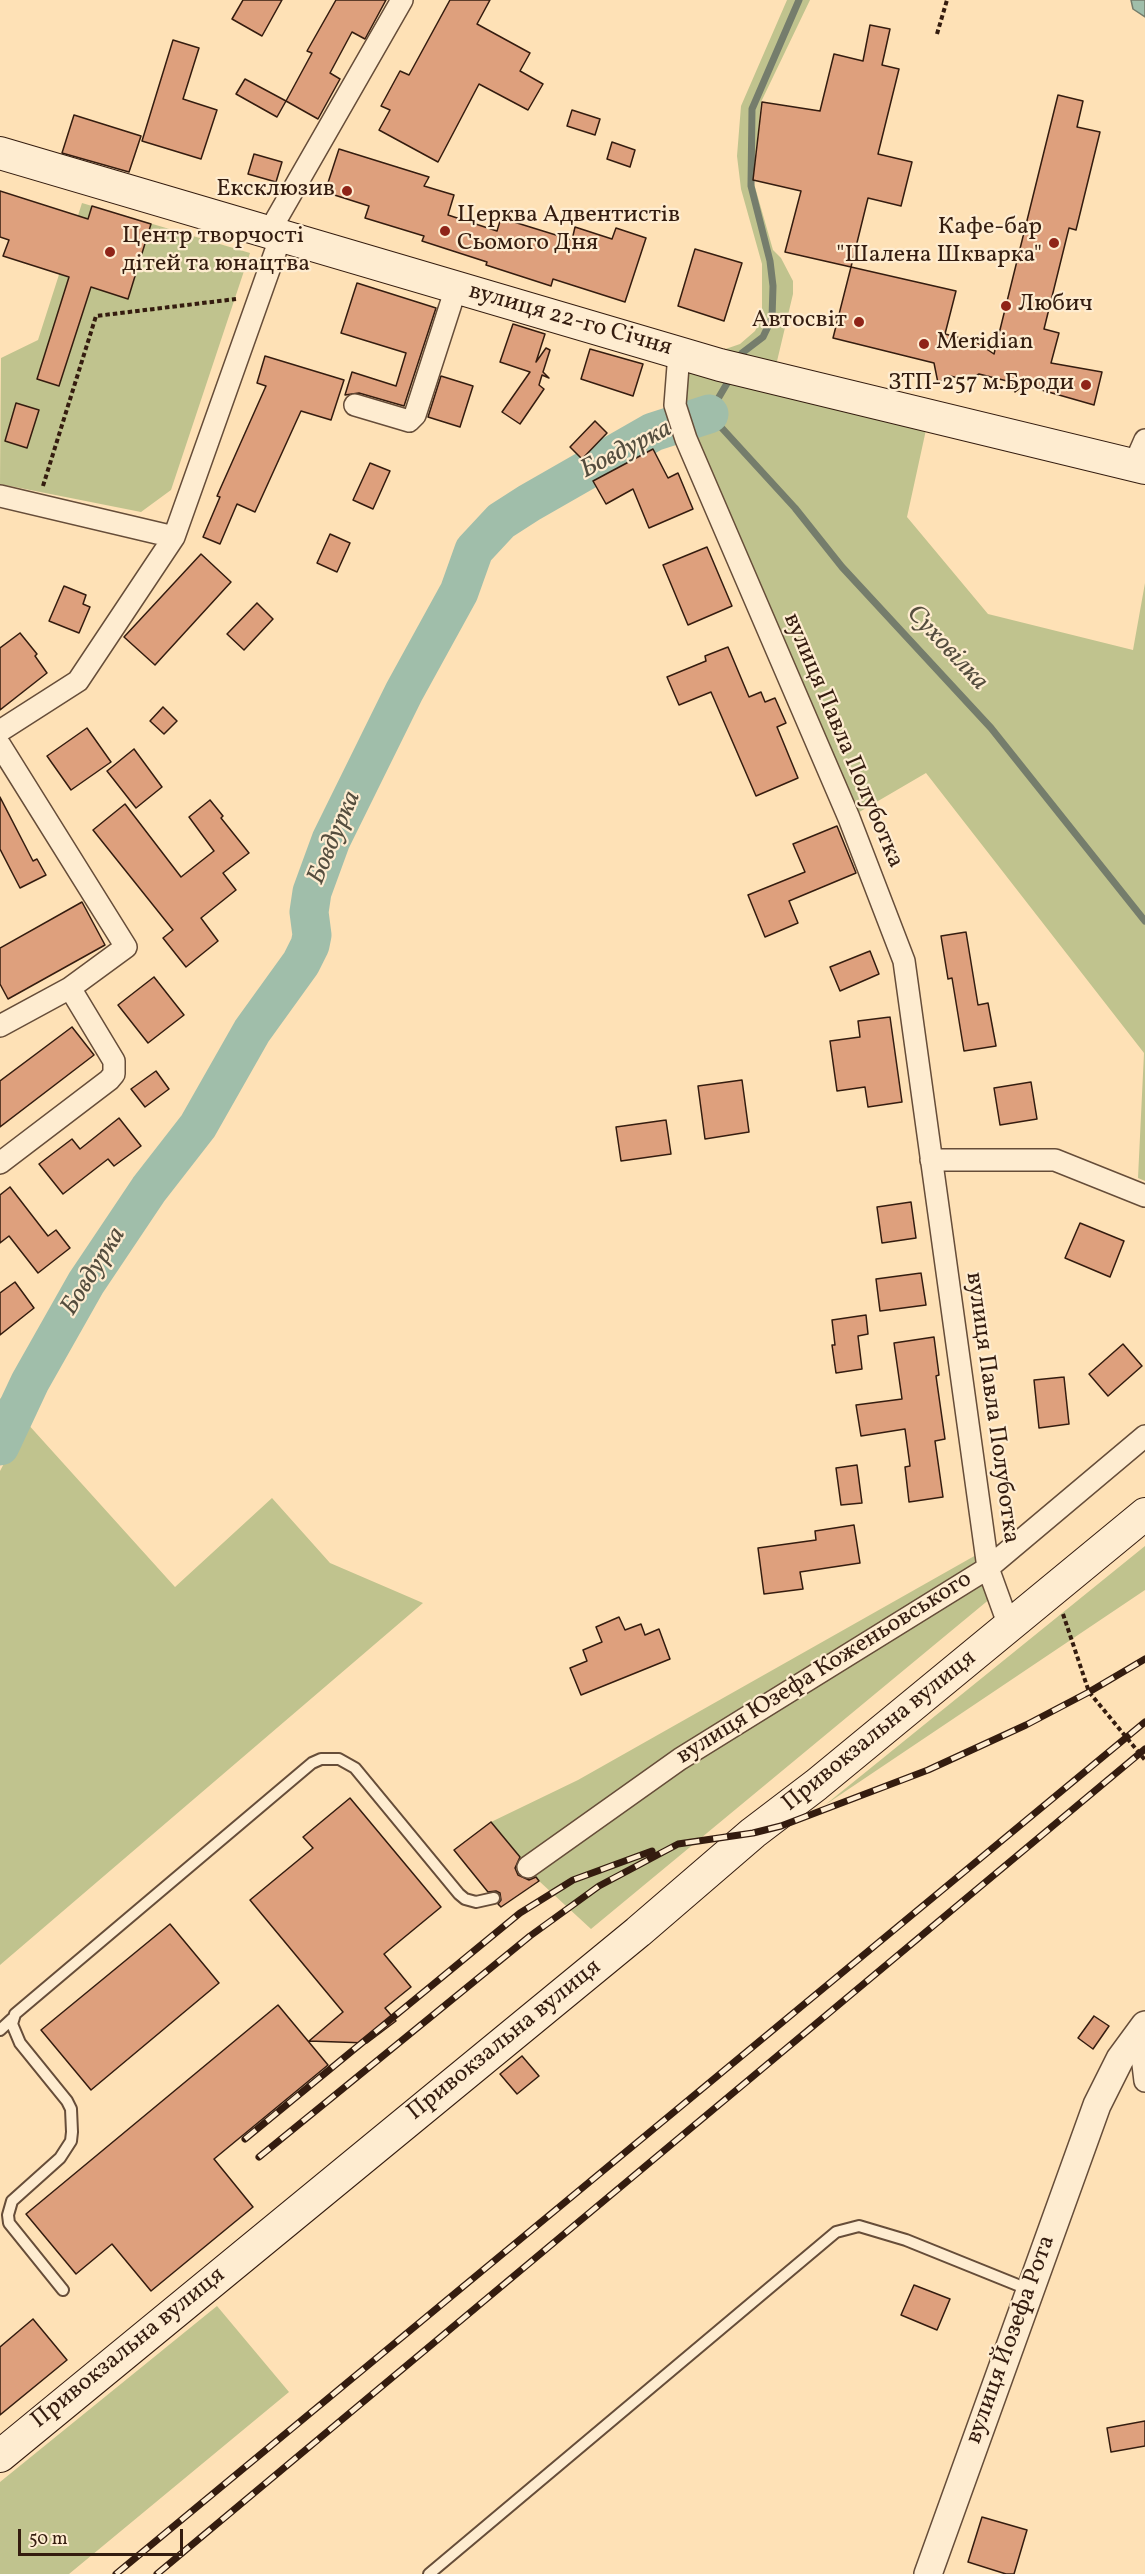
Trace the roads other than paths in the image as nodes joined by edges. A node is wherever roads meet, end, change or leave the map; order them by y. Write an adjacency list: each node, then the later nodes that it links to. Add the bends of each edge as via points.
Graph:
1 (402, 0): 3 (street)
2 (0, 153): 3 (main road, вулиця 22-го Січня)
3 (275, 234): 4 (main road, вулиця 22-го Січня); 9 (street, via 261,294)
4 (456, 288): 5 (main road, вулиця 22-го Січня); 6 (street, via 415,415 409,421)
5 (679, 353): 7 (main road, вулиця 22-го Січня); 14 (street, вулиця Павла Полуботка, via 675,405 683,432 849,818 904,961)
6 (355, 405)
7 (1141, 458)
8 (0, 496): 9 (street)
9 (174, 537): 10 (street, via 78,681)
10 (0, 731)
11 (0, 745): 12 (street, via 126,947)
12 (70, 988): 13 (street); 15 (street, via 114,1061 114,1074)
13 (0, 1026)
14 (931, 1160): 16 (street, via 1055,1160); 19 (street, вулиця Павла Полуботка)
15 (0, 1162)
16 (1145, 1196)
17 (1145, 1436): 19 (street, вулиця Павла Полуботка)
18 (1145, 1514): 20 (main road)
19 (988, 1568): 20 (street, вулиця Юзефа Коженьовського); 21 (street, вулиця Юзефа Коженьовського, via 680,1759)
20 (1009, 1626): 29 (main road, Привокзальна вулиця)
21 (528, 1868)
22 (494, 1898): 23 (lane, via 476,1902 465,1899 355,1768 339,1759 321,1759)
23 (12, 2019): 25 (lane); 27 (lane, via 20,2043 71,2109 72,2133 67,2150 12,2201 8,2216 9,2223)
24 (1142, 2028): 26 (street); 28 (street, вулиця Йозефа Рота, via 1120,2059 1097,2105)
25 (0, 2030)
26 (1145, 2081)
27 (63, 2290)
28 (1030, 2290): 30 (lane, via 906,2240 859,2226 836,2232); 31 (street, вулиця Йозефа Рота)
29 (0, 2456)
30 (429, 2574)
31 (928, 2574)

